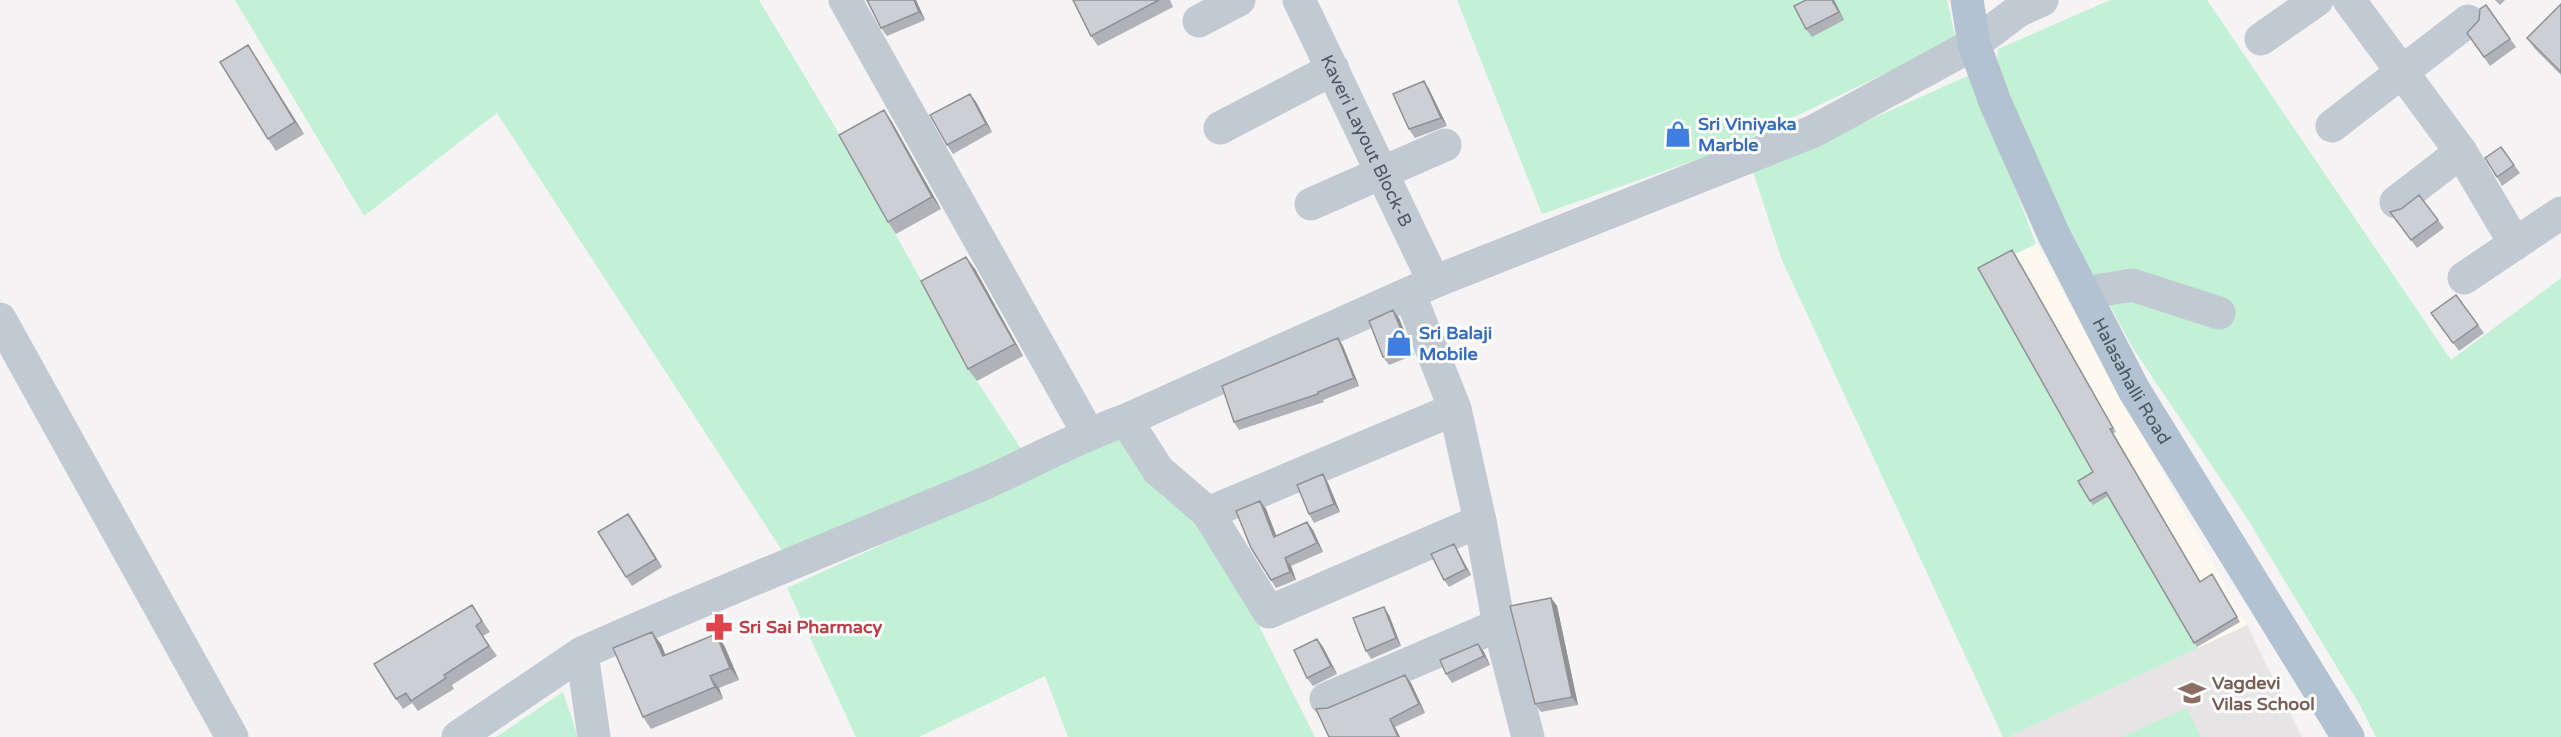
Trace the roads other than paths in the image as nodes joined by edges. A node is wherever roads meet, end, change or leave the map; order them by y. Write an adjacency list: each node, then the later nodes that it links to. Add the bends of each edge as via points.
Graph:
1 (845, 0): 30 (street)
2 (1239, 0): 8 (street)
3 (1299, 0): 12 (street, Kaveri Layout Block-B)
4 (1967, 0): 11 (main road, Halasahalli Road)
5 (2318, 0): 10 (street)
6 (2349, 0): 13 (street)
7 (2024, 4): 11 (street)
8 (1199, 21)
9 (2468, 21): 13 (street)
10 (2261, 39)
11 (1974, 44): 24 (street, via 1815,131); 25 (main road, Halasahalli Road, via 1995,102)
12 (1332, 69): 15 (street); 18 (street, Kaveri Layout Block-B)
13 (2403, 72): 14 (street); 17 (street)
14 (2332, 126)
15 (1220, 128)
16 (1445, 145): 18 (street)
17 (2461, 152): 19 (street); 22 (street)
18 (1381, 171): 20 (street); 24 (street, Kaveri Layout Block-B)
19 (2396, 202)
20 (1311, 204)
21 (2561, 213): 22 (street)
22 (2515, 244): 23 (street)
23 (2464, 278)
24 (1422, 288): 28 (street, Kaveri Layout Block-B); 29 (street)
25 (2084, 293): 26 (street, via 2132,285); 40 (main road, Halasahalli Road, via 2134,390)
26 (2219, 313)
27 (0, 319): 37 (street)
28 (1455, 409): 31 (street); 32 (street, Kaveri Layout Block-B)
29 (1126, 420): 30 (street); 31 (street, via 1158,470)
30 (1088, 433): 34 (street, via 979,485)
31 (1208, 513): 32 (street, via 1269,612)
32 (1480, 521): 33 (street, Kaveri Layout Block-B)
33 (1499, 625): 35 (street); 36 (street, Kaveri Layout Block-B)
34 (582, 653): 38 (street); 39 (street)
35 (1326, 699)
36 (1524, 736)
37 (232, 737)
38 (458, 737)
39 (594, 737)
40 (2348, 737)

